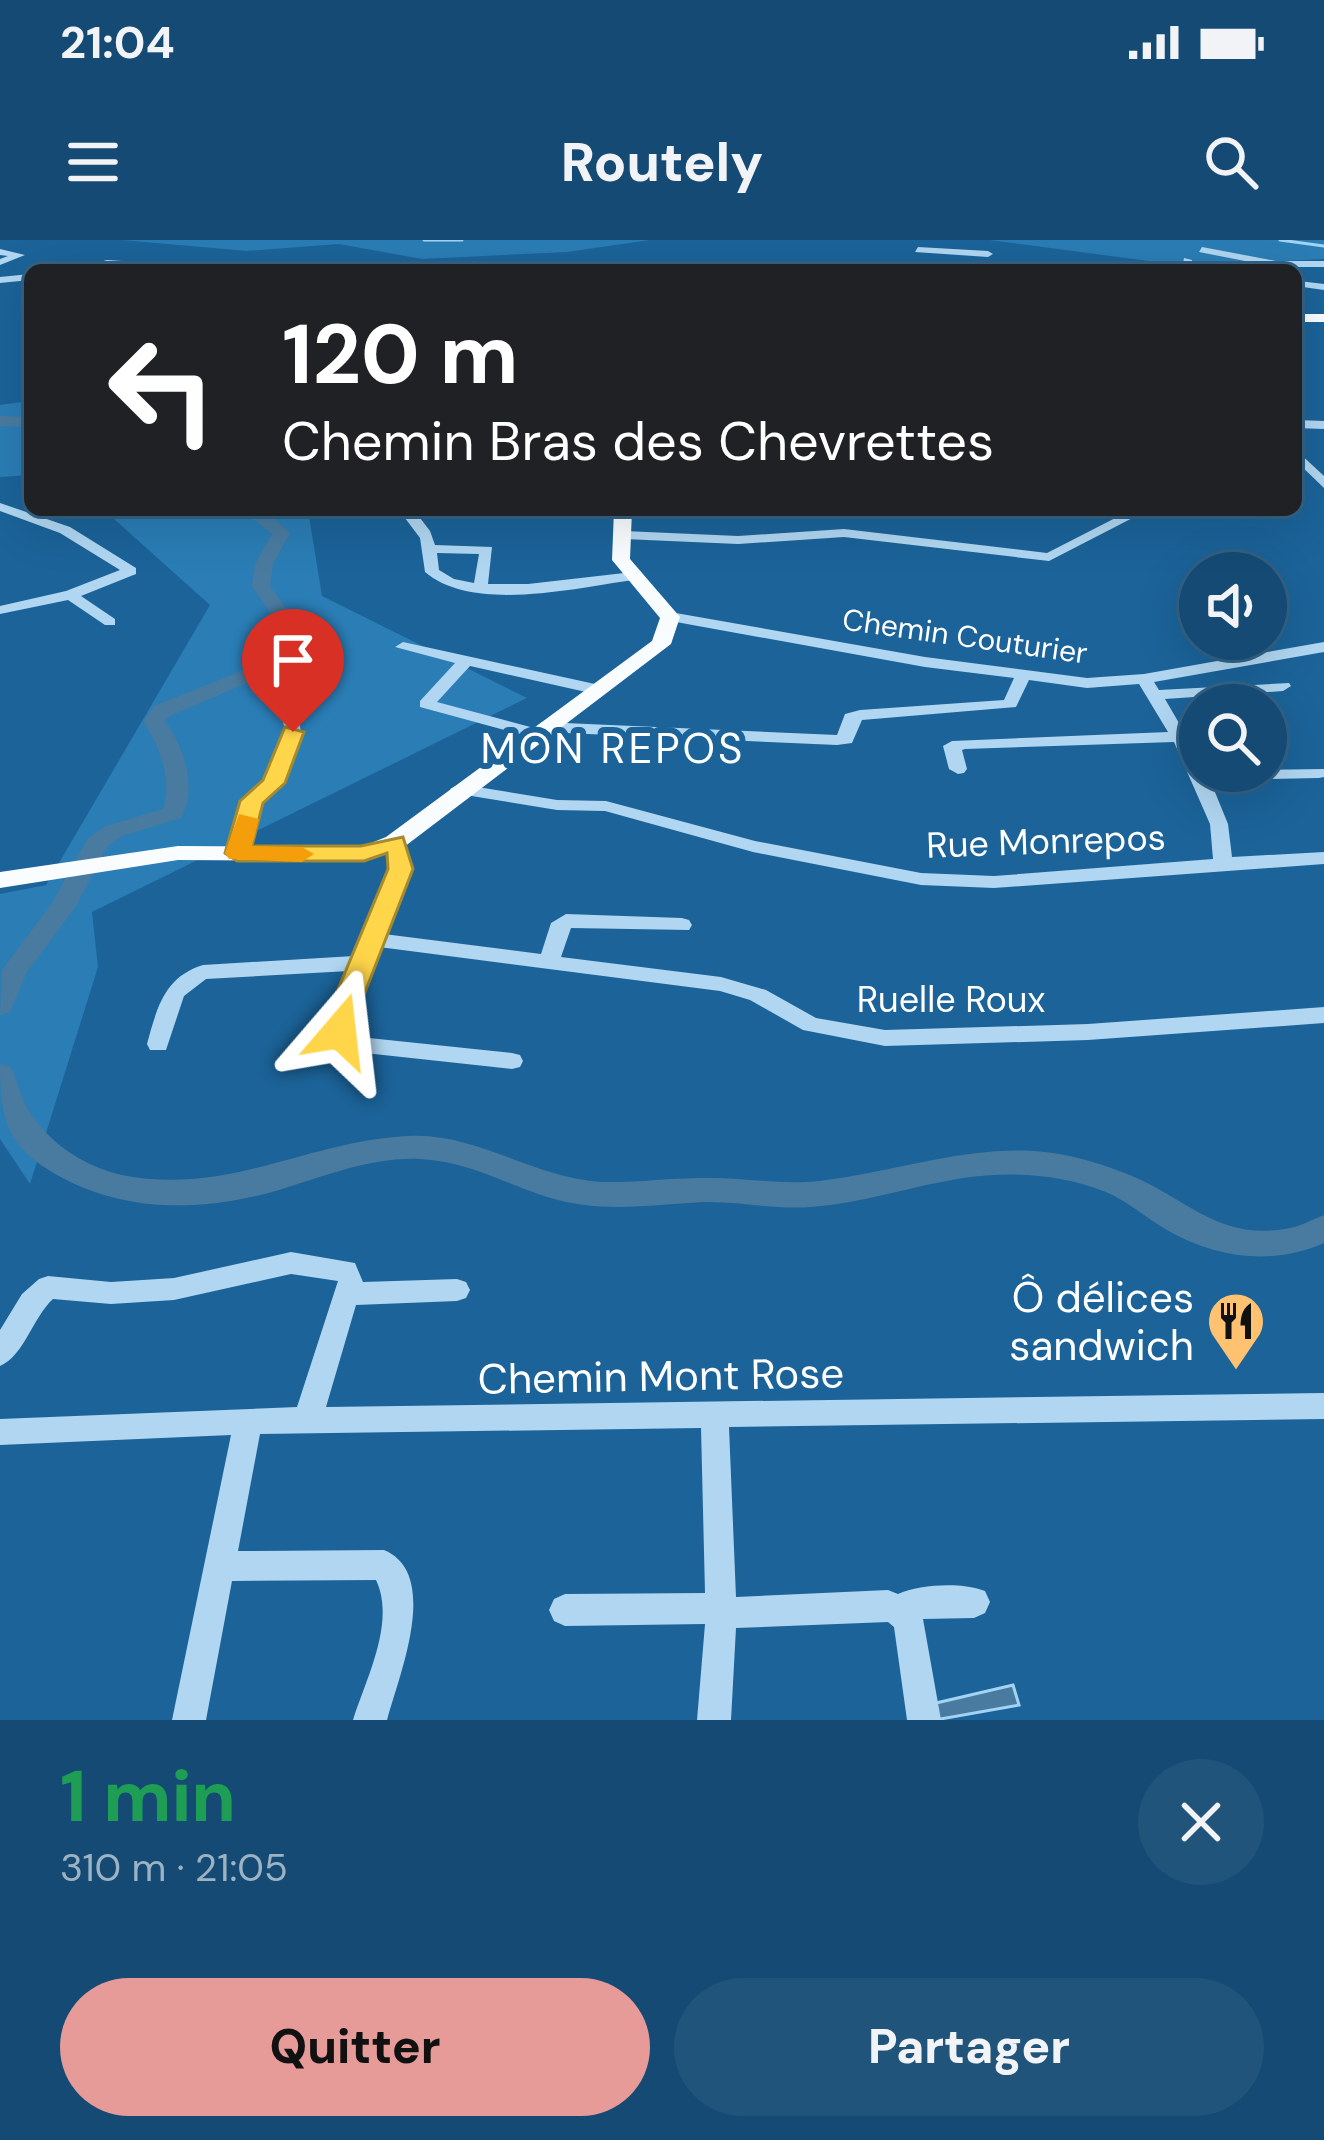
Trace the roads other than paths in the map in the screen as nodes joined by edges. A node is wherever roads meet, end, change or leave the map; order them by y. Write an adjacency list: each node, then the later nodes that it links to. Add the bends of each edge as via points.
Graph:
1 (918, 250): 4 (street)
2 (1202, 250): 6 (street)
3 (0, 252): 5 (street, via 20,255)
4 (988, 254)
5 (0, 262)
6 (1324, 264)
7 (1302, 460): 8 (street)
8 (1324, 484)
9 (25, 516): 17 (street, via 130,568)
10 (413, 516): 14 (street)
11 (623, 516): 13 (main road)
12 (1130, 516): 13 (street, via 1049,557 854,533)
13 (624, 535): 15 (main road, via 621,560)
14 (432, 549): 16 (street, via 434,576); 16 (street, via 487,550)
15 (633, 576): 16 (street); 19 (main road)
16 (480, 588)
17 (70, 595): 18 (street); 20 (street)
18 (0, 610)
19 (670, 617): 24 (street, Chemin Couturier); 27 (main road, via 661,644)
20 (110, 622)
21 (403, 647): 23 (street)
22 (1324, 647): 25 (street, Chemin Couturier)
23 (467, 661): 27 (street); 29 (street, via 426,704)
24 (1023, 676): 25 (street, Chemin Couturier); 29 (street, via 1010,704 860,715 851,718 846,739)
25 (1149, 687): 26 (street); 30 (street, Rue Monrepos)
26 (1179, 687)
27 (595, 689): 29 (main road)
28 (289, 710): 38 (street, via 287,750 273,783 252,801)
29 (538, 730): 35 (main road)
30 (1179, 735)
31 (1179, 737): 32 (street, via 952,746)
32 (958, 770)
33 (1319, 773): 34 (street)
34 (1287, 774)
35 (459, 789): 37 (main road); 40 (street, Rue Monrepos, via 606,806 921,879 994,882)
36 (1204, 792): 40 (street, Rue Monrepos, via 1225,847)
37 (395, 842): 38 (main road, via 364,854); 43 (street, via 400,869)
38 (237, 853): 41 (main road)
39 (1324, 857): 40 (street)
40 (1222, 864)
41 (0, 880)
42 (682, 925): 44 (street, via 566,921)
43 (376, 940): 44 (street, Ruelle Roux); 45 (street)
44 (549, 961): 46 (street, Ruelle Roux, via 721,983 812,1025 885,1037)
45 (362, 963): 47 (street, via 183,979); 48 (street, via 338,1023 346,1038)
46 (1324, 1015)
47 (158, 1044)
48 (512, 1060)
49 (457, 1290): 50 (street)
50 (349, 1294): 51 (street, via 346,1271 291,1263 157,1291 48,1287); 55 (street)
51 (0, 1354)
52 (1324, 1406): 53 (street, Chemin Mont Rose)
53 (715, 1418): 55 (street, Chemin Mont Rose); 60 (street)
54 (248, 1421): 55 (street, Chemin Mont Rose); 56 (street, Chemin Mont Rose); 57 (street)
55 (308, 1422)
56 (0, 1432)
57 (222, 1566): 62 (street); 63 (street, via 384,1565 397,1578 400,1604)
58 (974, 1603): 61 (street)
59 (565, 1610): 60 (street)
60 (721, 1611): 61 (street); 64 (street)
61 (902, 1611): 65 (street)
62 (189, 1720)
63 (370, 1720)
64 (713, 1720)
65 (924, 1720)

